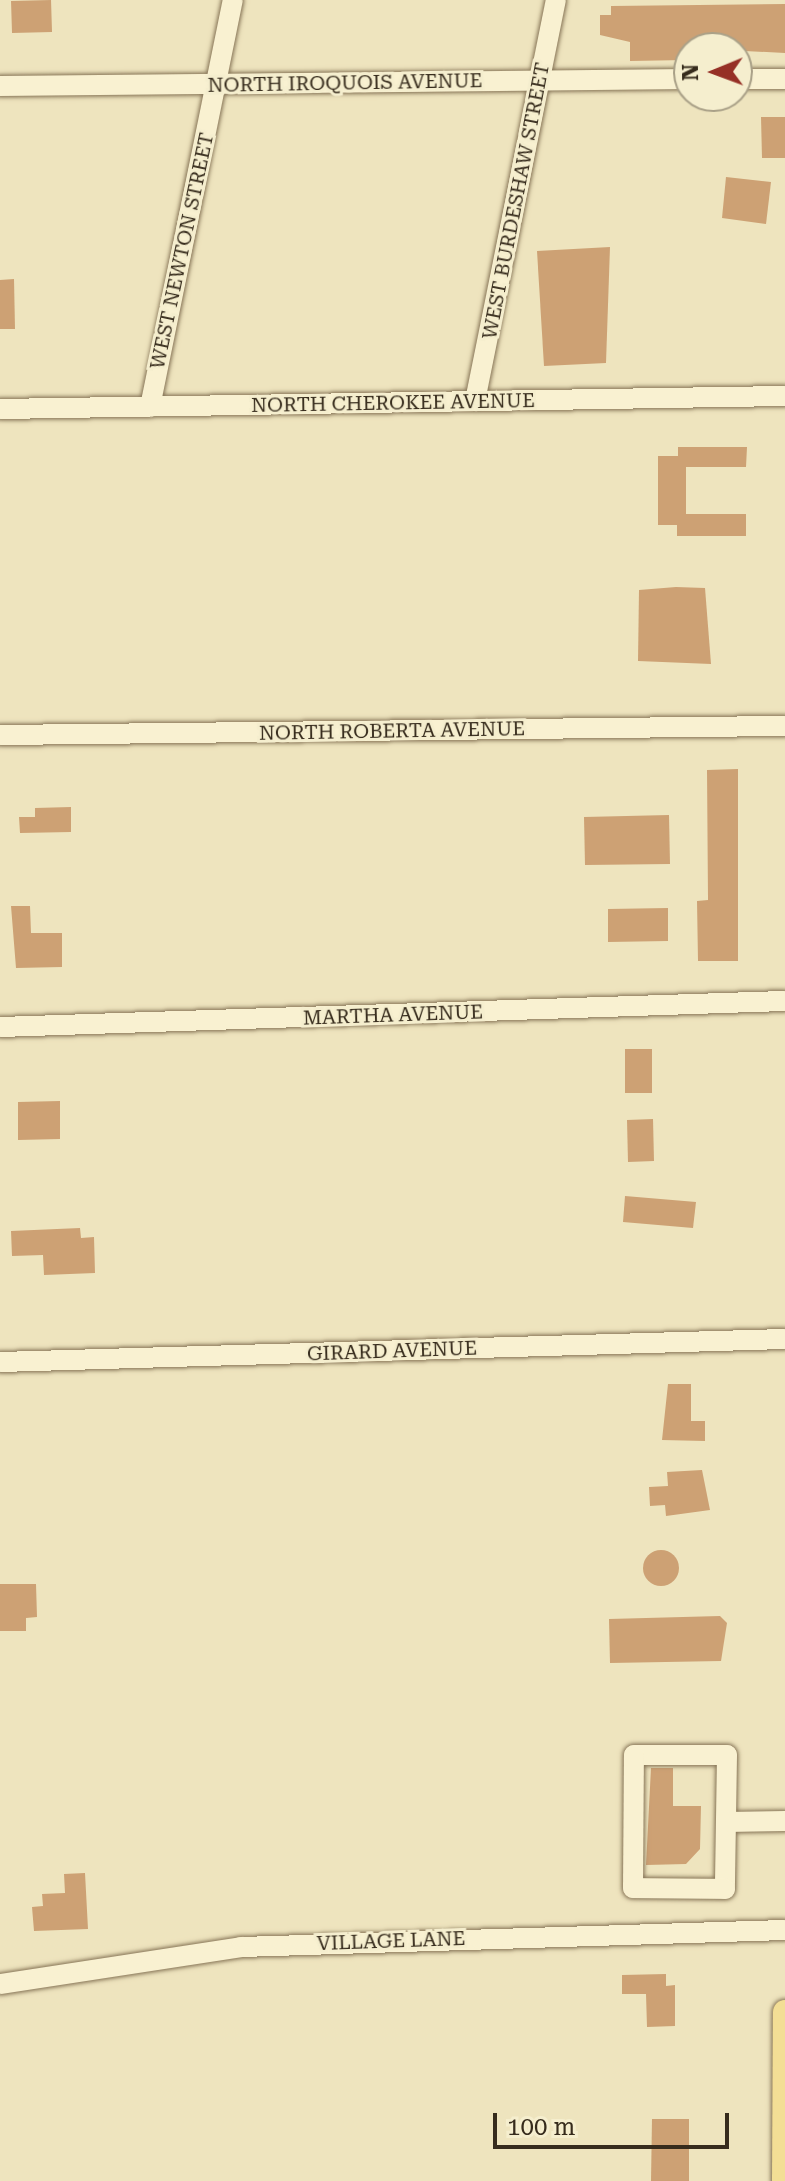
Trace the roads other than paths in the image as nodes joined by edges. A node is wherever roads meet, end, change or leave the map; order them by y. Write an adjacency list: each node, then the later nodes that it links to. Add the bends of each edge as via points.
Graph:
1 (233, 0): 7 (street, WEST NEWTON STREET)
2 (556, 0): 6 (street, WEST BURDESHAW STREET)
3 (673, 79): 6 (street, NORTH IROQUOIS AVENUE)
4 (753, 79): 5 (street)
5 (785, 79)
6 (540, 81): 7 (street, NORTH IROQUOIS AVENUE); 10 (street, WEST BURDESHAW STREET)
7 (215, 85): 8 (street, NORTH IROQUOIS AVENUE); 11 (street, WEST NEWTON STREET)
8 (0, 86)
9 (785, 396): 10 (street, NORTH CHEROKEE AVENUE)
10 (475, 401): 11 (street, NORTH CHEROKEE AVENUE)
11 (150, 407): 12 (street, NORTH CHEROKEE AVENUE)
12 (0, 409)
13 (785, 726): 14 (street, NORTH ROBERTA AVENUE)
14 (0, 735)
15 (785, 1001): 16 (street, MARTHA AVENUE)
16 (0, 1027)
17 (785, 1339): 18 (street, GIRARD AVENUE)
18 (0, 1362)
19 (785, 1821): 20 (street)
20 (726, 1822): 20 (street, via 727,1755 634,1755 633,1888 725,1889)
21 (785, 1930): 22 (street, VILLAGE LANE, via 241,1947)
22 (0, 1984)
23 (785, 2012): 24 (main road)
24 (785, 2055): 25 (main road)
25 (784, 2181)

